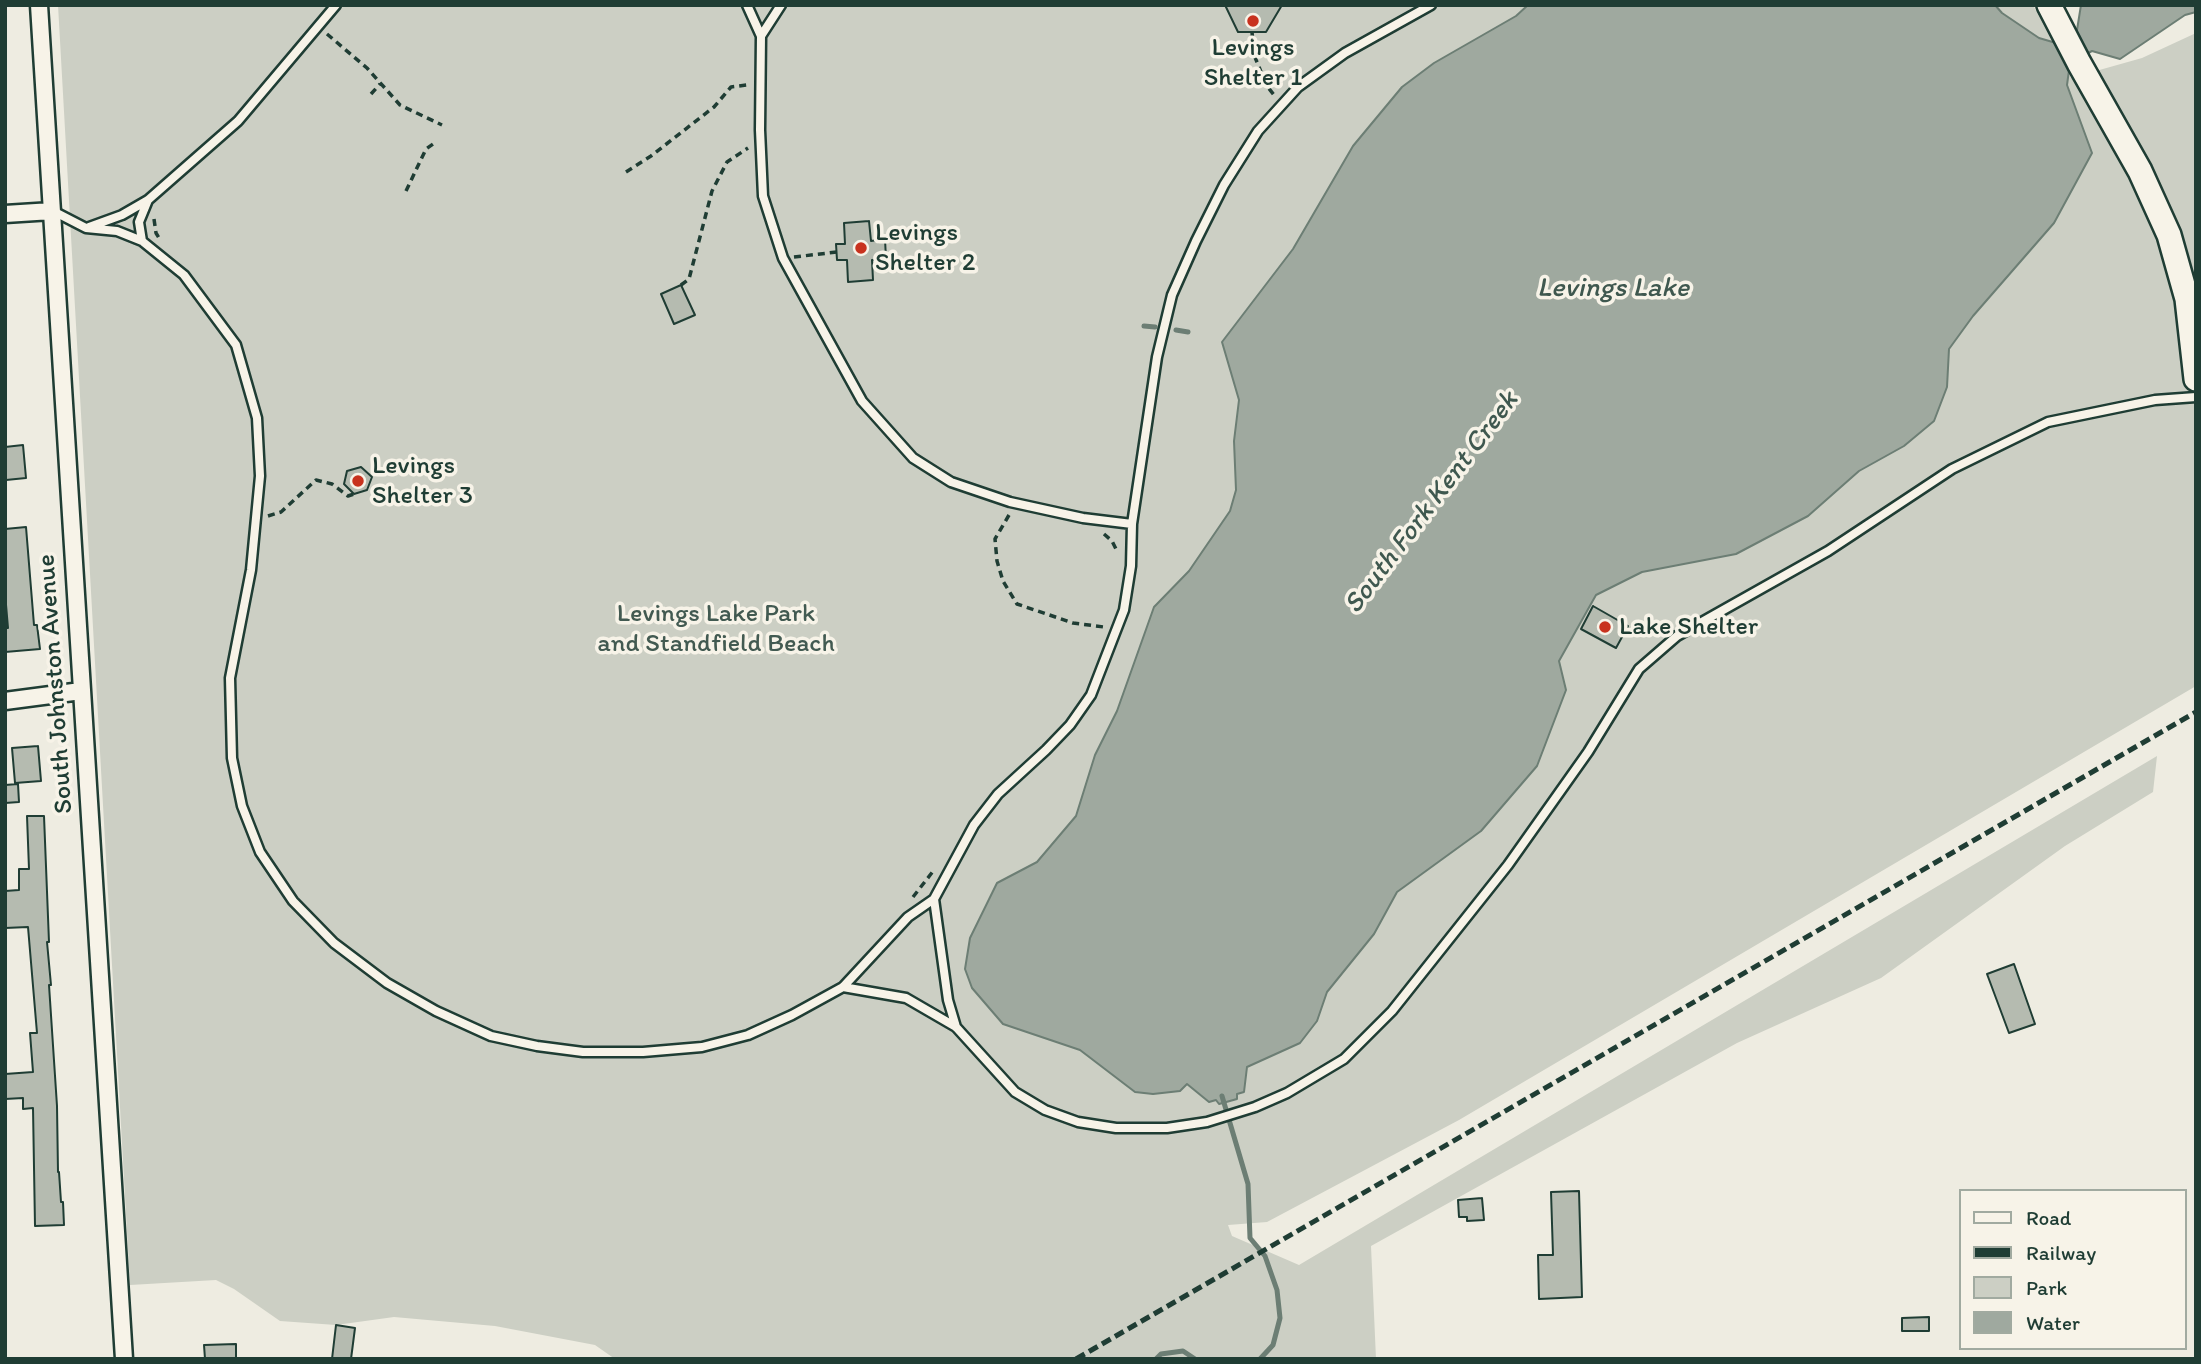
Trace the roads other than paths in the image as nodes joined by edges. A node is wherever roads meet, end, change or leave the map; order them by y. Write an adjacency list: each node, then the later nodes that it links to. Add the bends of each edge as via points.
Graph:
1 (39, 5): 9 (street, South Johnston Avenue)
2 (336, 5): 8 (lane, via 238,121)
3 (747, 5): 7 (lane)
4 (781, 5): 7 (lane)
5 (1431, 5): 15 (lane, via 1345,53 1298,87 1258,131 1224,185 1172,295 1157,357)
6 (2049, 5): 13 (street, via 2140,171 2169,235 2187,299)
7 (761, 36): 15 (lane, via 763,196 783,258 862,401 913,458 951,482 1010,502)
8 (148, 200): 11 (lane); 12 (lane, via 139,222)
9 (52, 211): 10 (street); 11 (lane); 16 (street, South Johnston Avenue)
10 (5, 214)
11 (86, 228): 12 (lane, via 117,231)
12 (142, 241): 19 (lane, via 184,275 236,345 257,418 260,477 251,570 230,678 232,758 242,806 261,852 293,901 334,943 387,983 491,1036 537,1046 583,1052 702,1047 748,1035)
13 (2196, 379)
14 (2196, 397): 20 (lane, via 2155,400 2048,422 1952,469 1828,551 1677,636 1639,669 1588,752 1508,865 1392,1011 1344,1059 1287,1093 1207,1122 1167,1128 1078,1122 1015,1092)
15 (1132, 524): 18 (lane, via 1124,610 1091,695 1070,725 998,794 974,825)
16 (81, 691): 17 (street); 21 (street, South Johnston Avenue)
17 (5, 701)
18 (934, 899): 19 (lane, via 908,917); 20 (lane)
19 (843, 987): 20 (lane, via 906,998)
20 (956, 1027)
21 (124, 1359)

